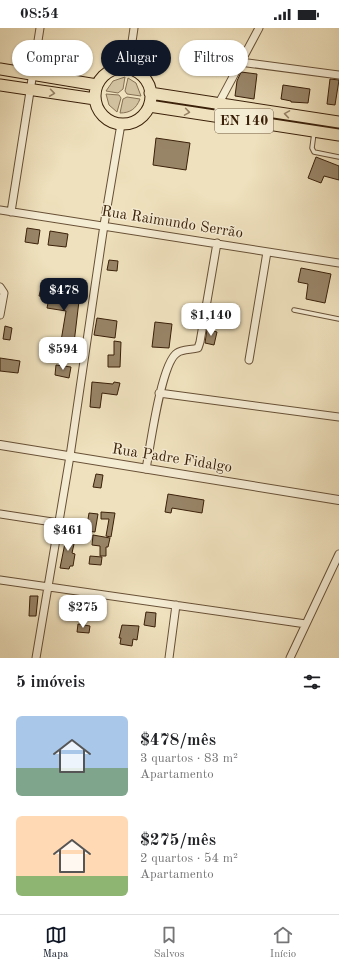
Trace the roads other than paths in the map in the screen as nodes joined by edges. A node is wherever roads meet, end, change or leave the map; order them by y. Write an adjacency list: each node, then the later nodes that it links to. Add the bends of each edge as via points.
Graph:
1 (40, 28): 4 (street)
2 (134, 28): 5 (street)
3 (259, 28): 6 (street)
4 (38, 40)
5 (132, 40)
6 (248, 48)
7 (248, 63): 10 (street)
8 (0, 69): 9 (main road)
9 (12, 71)
10 (339, 75)
11 (33, 76): 18 (street)
12 (45, 76): 17 (main road)
13 (103, 76): 17 (main road)
14 (141, 76): 19 (main road)
15 (233, 76): 21 (street)
16 (0, 85): 18 (main road)
17 (97, 85): 20 (main road)
18 (31, 90): 20 (main road, one-way to 20); 31 (street)
19 (150, 93): 21 (main road, EN 140); 22 (main road)
20 (95, 99): 26 (main road, via 98,109 104,116 112,122)
21 (219, 103): 23 (street); 24 (main road, EN 140, one-way to 21)
22 (148, 106): 23 (main road, EN 140, one-way to 23); 26 (main road, via 138,120)
23 (217, 117): 27 (main road, EN 140)
24 (310, 117): 25 (main road, EN 140); 27 (main road)
25 (339, 122)
26 (121, 124): 32 (street)
27 (311, 131): 28 (main road, EN 140); 29 (lane, via 314,152)
28 (339, 135)
29 (339, 157)
30 (0, 210): 31 (street, Rua Raimundo Serrão)
31 (11, 212): 32 (street, Rua Raimundo Serrão)
32 (104, 225): 33 (street, Rua Raimundo Serrão); 44 (street)
33 (217, 243): 34 (street, Rua Raimundo Serrão); 41 (street, via 198,348 181,351 173,356)
34 (267, 252): 35 (street, Rua Raimundo Serrão); 40 (street)
35 (339, 263)
36 (0, 287): 38 (street, via 4,292)
37 (294, 310): 39 (lane)
38 (0, 315)
39 (339, 319)
40 (249, 360)
41 (159, 393): 42 (street); 45 (street)
42 (339, 417)
43 (0, 445): 44 (street, Rua Padre Fidalgo)
44 (70, 456): 45 (street, Rua Padre Fidalgo); 48 (street)
45 (146, 469): 46 (street, Rua Padre Fidalgo)
46 (339, 500)
47 (0, 514): 48 (street)
48 (59, 523): 51 (street)
49 (339, 554): 53 (street)
50 (0, 580): 51 (street)
51 (48, 588): 52 (street); 54 (street)
52 (176, 605): 53 (street); 55 (street)
53 (306, 624): 56 (street)
54 (36, 658)
55 (169, 658)
56 (290, 658)

